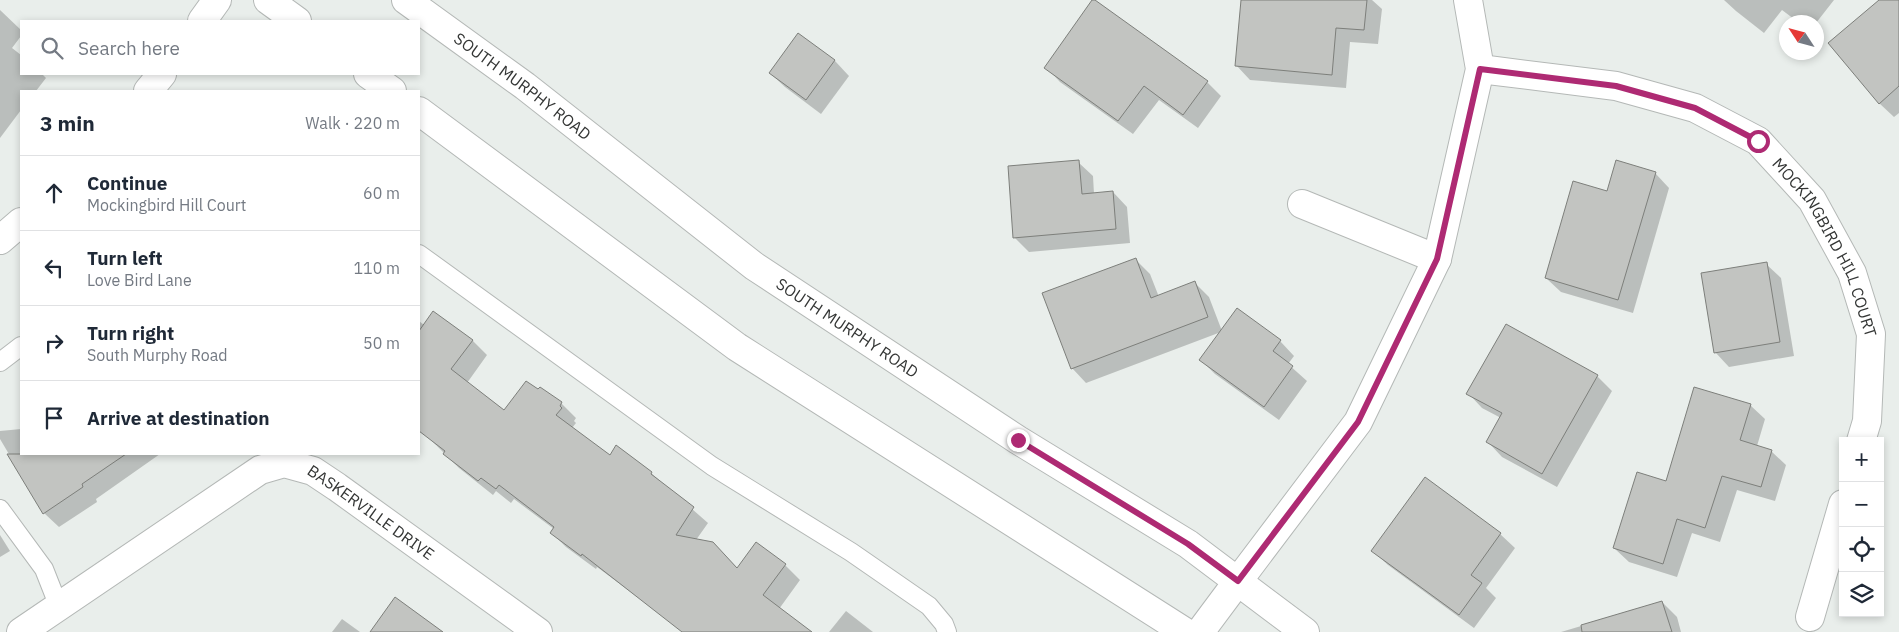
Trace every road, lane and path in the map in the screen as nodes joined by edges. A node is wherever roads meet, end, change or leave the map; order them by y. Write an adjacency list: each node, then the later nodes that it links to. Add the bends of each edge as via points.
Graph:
1 (217, 0): 5 (street)
2 (268, 0): 6 (street)
3 (406, 0): 23 (street, SOUTH MURPHY ROAD, via 525,86 754,266 1018,440 1188,544)
4 (1468, 0): 7 (street)
5 (203, 20)
6 (296, 20)
7 (1480, 69): 17 (street); 20 (street, MOCKINGBIRD HILL COURT, via 1616,86 1695,108 1758,141 1812,200 1852,273 1871,334 1867,421)
8 (161, 75): 10 (street)
9 (369, 75): 11 (street)
10 (149, 90)
11 (391, 90)
12 (420, 112): 29 (street, via 737,346)
13 (1302, 204): 17 (street)
14 (20, 223): 15 (street)
15 (0, 240)
16 (420, 255): 28 (lane, via 712,466 851,552 929,606)
17 (1437, 259): 23 (street, via 1358,422)
18 (20, 347): 19 (lane)
19 (0, 362)
20 (1862, 437)
21 (0, 509): 24 (lane, via 44,569)
22 (1839, 518): 25 (street)
23 (1238, 581): 30 (street); 31 (street, SOUTH MURPHY ROAD)
24 (58, 607): 26 (street, BASKERVILLE DRIVE); 27 (street, BASKERVILLE DRIVE, via 260,470 284,462 313,471 337,486)
25 (1810, 617)
26 (21, 632)
27 (538, 632)
28 (947, 632)
29 (1185, 632)
30 (1200, 632)
31 (1305, 632)

